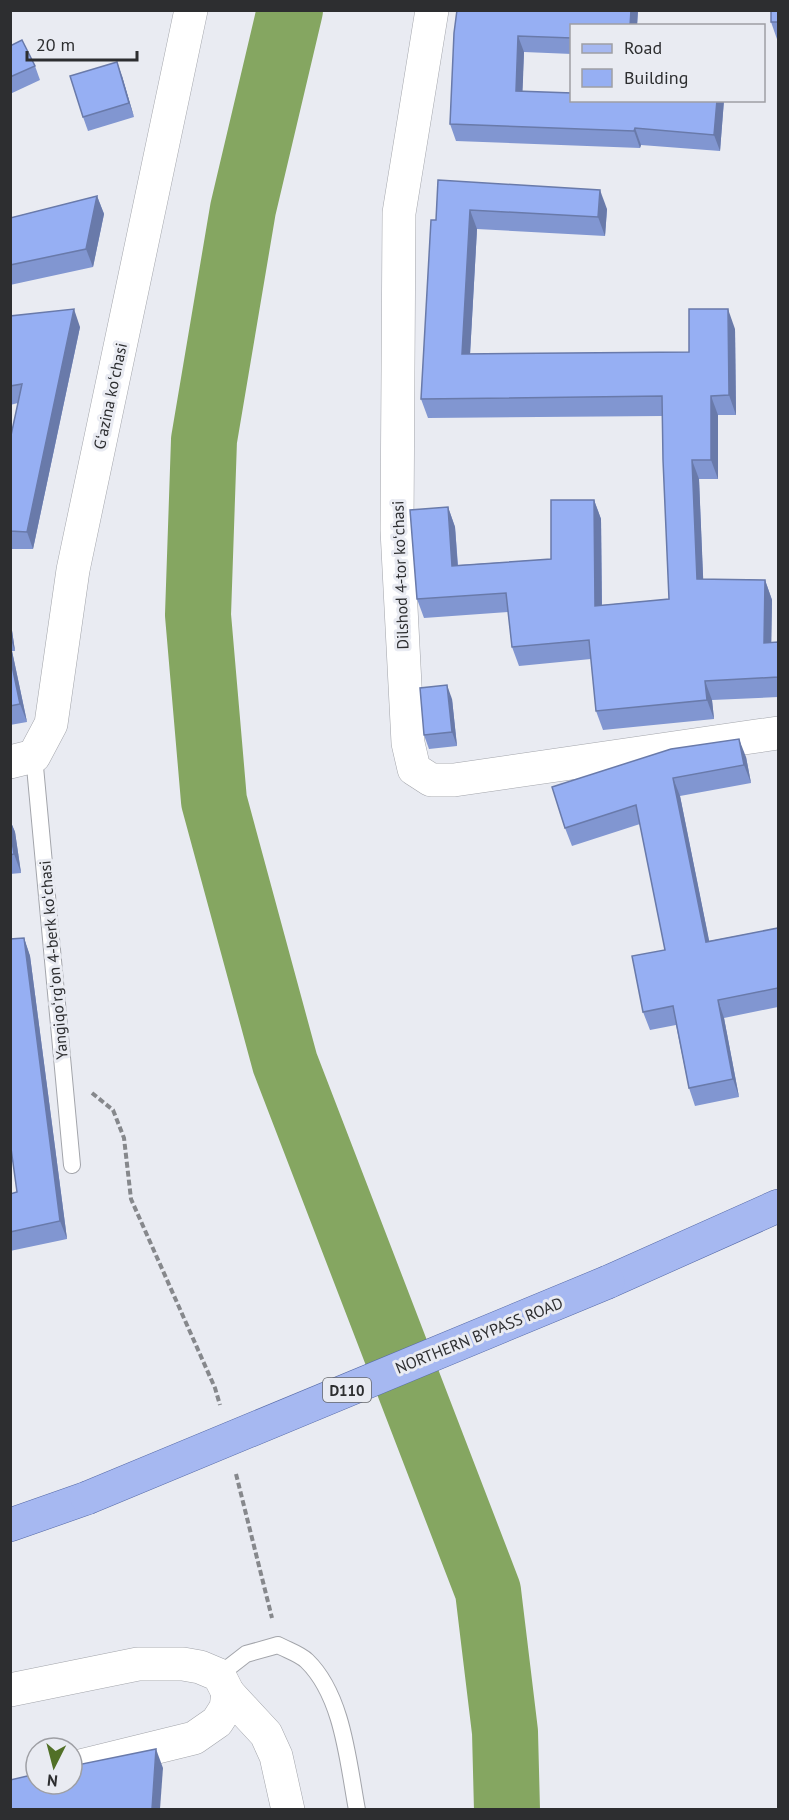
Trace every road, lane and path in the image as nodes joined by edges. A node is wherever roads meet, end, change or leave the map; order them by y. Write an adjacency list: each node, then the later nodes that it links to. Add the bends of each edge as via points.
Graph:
1 (191, 10): 4 (street, Gʻazina koʻchasi, via 73,570 51,724)
2 (432, 10): 3 (street, Dilshod 4-tor koʻchasi, via 399,213 397,530 408,743 414,769 431,780 454,780)
3 (778, 733)
4 (22, 759): 5 (lane, Yangiqoʻrgʻon 4-berk koʻchasi)
5 (64, 1084): 6 (lane, Yangiqoʻrgʻon 4-berk koʻchasi); 8 (path, via 94,1093 113,1110 124,1138 131,1199 215,1388)
6 (72, 1165)
7 (778, 1206): 10 (main road, NORTHERN BYPASS ROAD / D110, bridge, via 608,1282 87,1498)
8 (221, 1411)
9 (235, 1466): 11 (path)
10 (10, 1525)
11 (278, 1645): 12 (lane, via 246,1654); 16 (lane, via 306,1660 328,1687 343,1734)
12 (223, 1684): 13 (street, via 200,1667 138,1664); 14 (street, via 226,1708 217,1722 194,1738); 15 (street, via 266,1734 276,1756)
13 (10, 1690)
14 (84, 1765)
15 (288, 1809)
16 (357, 1809)

